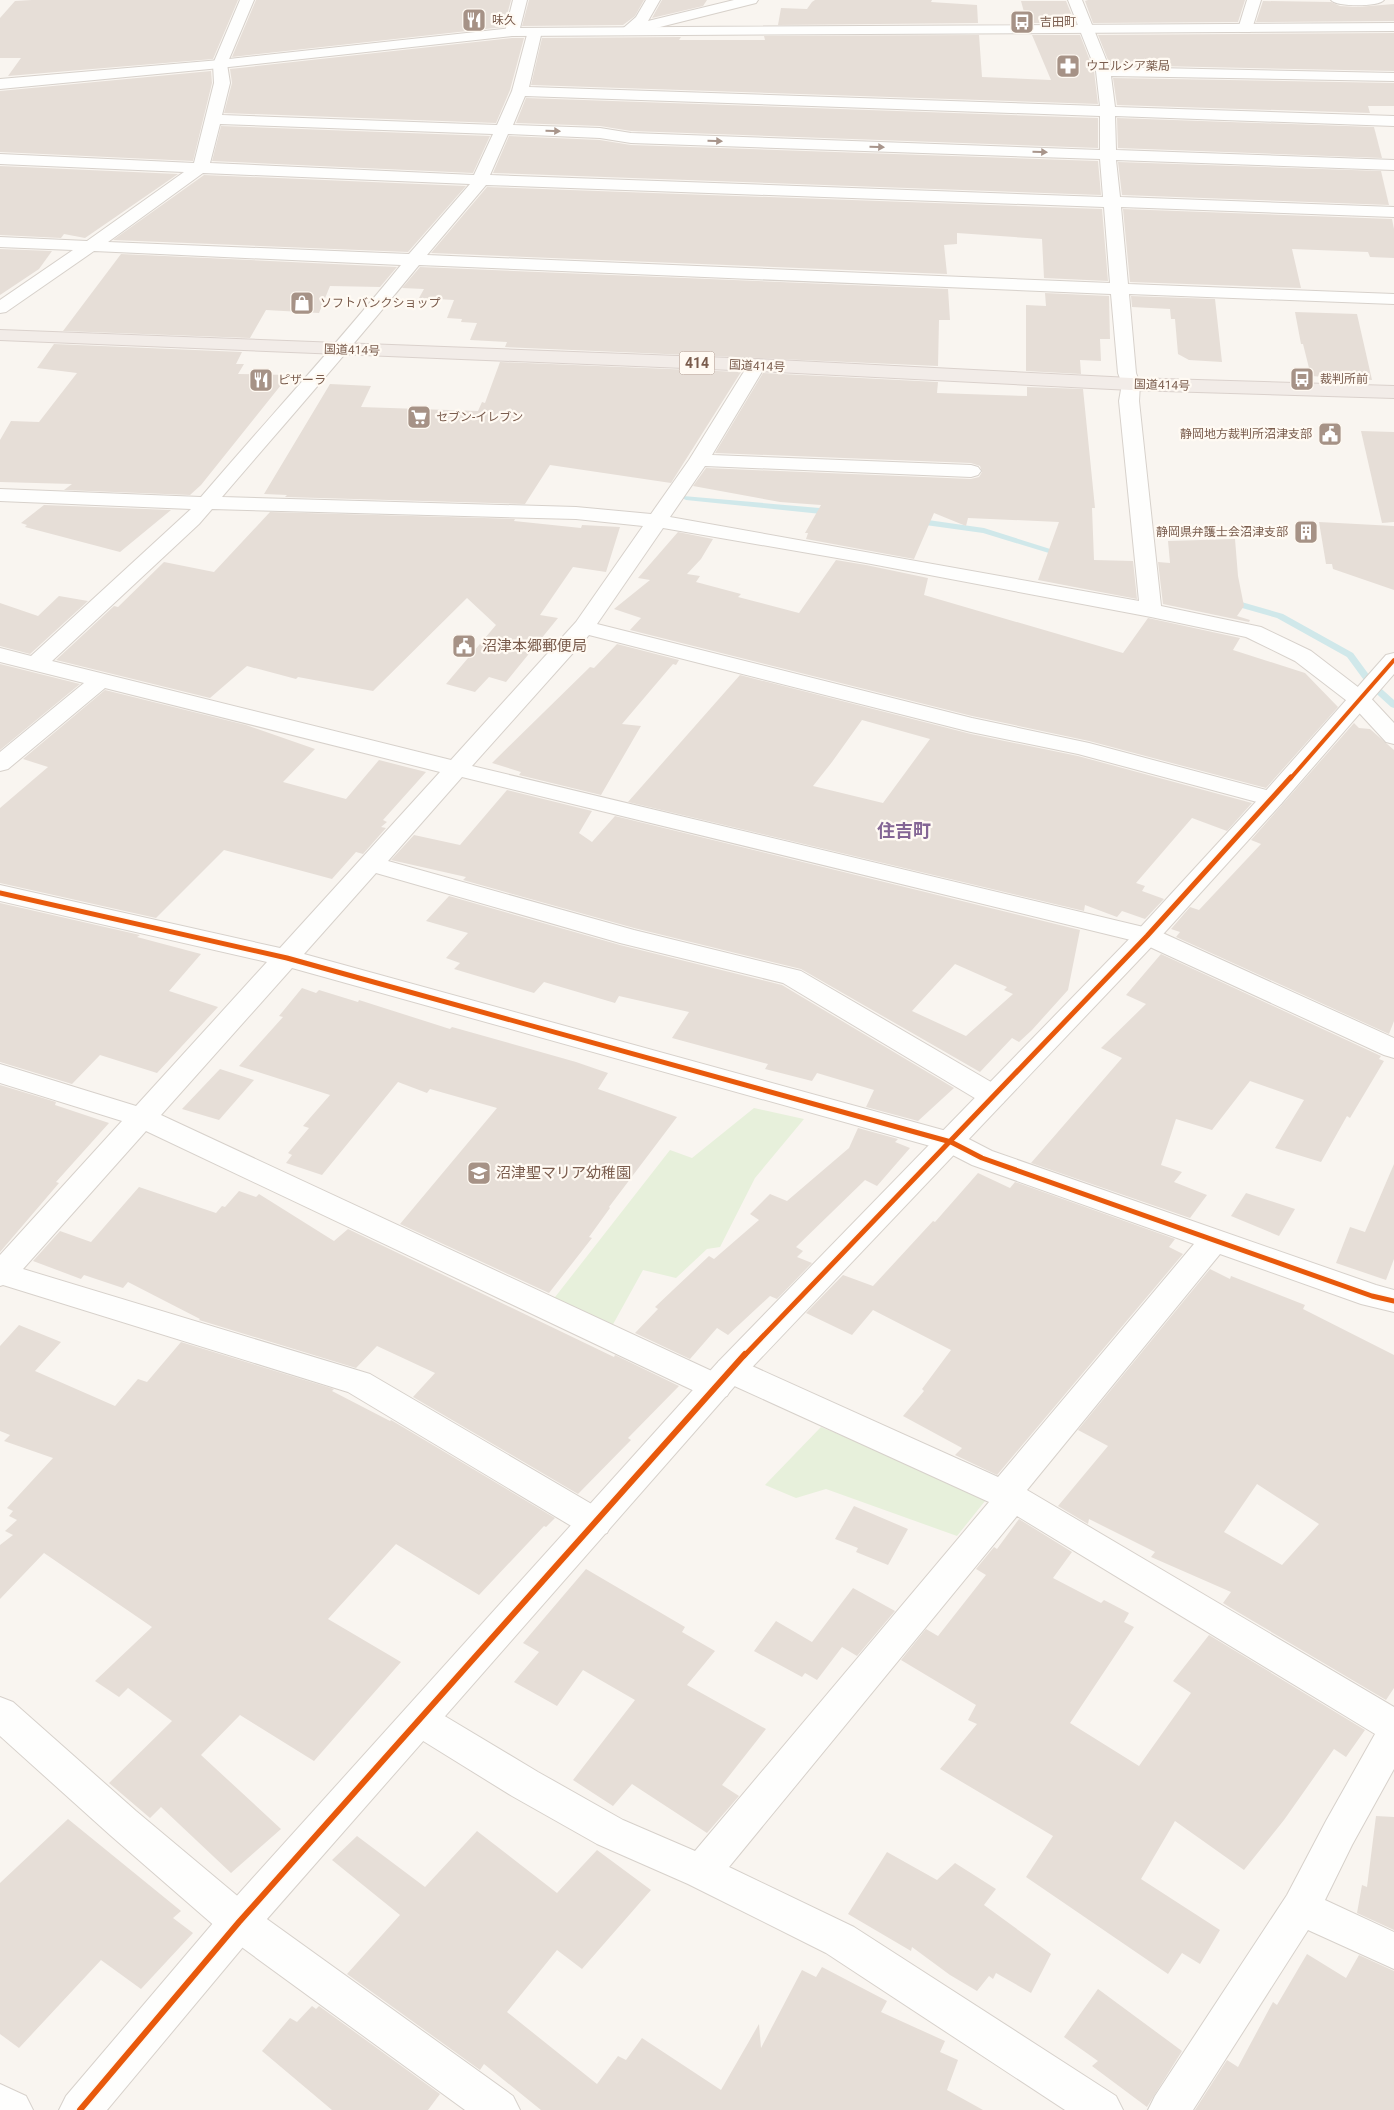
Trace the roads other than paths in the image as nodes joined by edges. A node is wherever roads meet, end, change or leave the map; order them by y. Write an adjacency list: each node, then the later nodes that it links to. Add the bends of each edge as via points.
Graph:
1 (247, 0): 15 (street)
2 (520, 0): 14 (street)
3 (653, 0): 13 (street, via 642,20)
4 (751, 0): 13 (street)
5 (1075, 0): 11 (street)
6 (1254, 0): 9 (street)
7 (1338, 0): 8 (street)
8 (1376, 0)
9 (1246, 29): 10 (street); 11 (street)
10 (1393, 29)
11 (1088, 30): 13 (street); 16 (street)
12 (535, 31): 13 (street); 14 (street); 19 (street)
13 (626, 31)
14 (512, 32): 15 (street)
15 (220, 64): 18 (street); 21 (street, via 222,83)
16 (1103, 71): 17 (street); 20 (street)
17 (1394, 77)
18 (1, 84)
19 (520, 91): 20 (street); 23 (street)
20 (1108, 111): 22 (street); 24 (street)
21 (214, 119): 23 (street); 27 (street)
22 (1394, 121)
23 (504, 129): 24 (street, one-way to 24, via 600,133 631,138); 28 (street)
24 (1108, 155): 26 (street); 29 (street)
25 (0, 159): 27 (street)
26 (1394, 165)
27 (201, 167): 28 (street); 32 (street)
28 (480, 180): 29 (street); 33 (street)
29 (1112, 202): 30 (street); 34 (street)
30 (1394, 212)
31 (0, 242): 32 (street)
32 (92, 246): 33 (street); 36 (street)
33 (414, 260): 34 (street); 38 (street)
34 (1121, 288): 35 (street); 40 (street, via 1127,373)
35 (1394, 298)
36 (0, 308)
37 (0, 335): 38 (highway, 国道414号 / 414)
38 (342, 349): 39 (highway, 国道414号 / 414); 46 (street)
39 (757, 365): 40 (highway, 国道414号 / 414); 42 (street)
40 (1131, 384): 41 (highway, 国道414号 / 414); 49 (street, via 1129,401)
41 (1394, 392)
42 (699, 460): 43 (street); 48 (street)
43 (971, 471)
44 (0, 495): 45 (street)
45 (23, 496): 46 (street); 47 (street)
46 (205, 503): 48 (street, via 576,513); 53 (street, via 192,520)
47 (0, 512)
48 (658, 521): 49 (street); 50 (street)
49 (1152, 610): 55 (street, via 1253,632 1303,656)
50 (584, 627): 58 (street); 59 (street, via 952,720 1081,748)
51 (0, 655): 53 (street)
52 (1394, 660): 55 (street)
53 (36, 664): 54 (street)
54 (101, 680): 57 (street); 58 (street)
55 (1359, 700): 56 (street); 59 (street)
56 (1394, 737)
57 (0, 764)
58 (457, 769): 60 (street); 62 (street)
59 (1272, 799): 62 (street)
60 (372, 864): 63 (street); 66 (street, via 629,937 792,977)
61 (0, 893): 63 (street)
62 (1147, 936): 64 (street); 66 (street)
63 (287, 958): 67 (street); 68 (street)
64 (1394, 1048)
65 (0, 1073): 67 (street)
66 (992, 1096): 68 (street)
67 (143, 1118): 70 (street); 72 (street)
68 (951, 1142): 69 (street, via 982,1158); 72 (street)
69 (1214, 1241): 71 (street); 73 (street)
70 (0, 1274): 74 (street, via 359,1383)
71 (1394, 1301)
72 (723, 1379): 73 (street); 74 (street)
73 (1008, 1497): 77 (street); 79 (street)
74 (595, 1523): 76 (street)
75 (0, 1712): 81 (street)
76 (420, 1720): 79 (street, via 610,1832); 81 (street)
77 (1394, 1726)
78 (1394, 1735): 80 (street)
79 (701, 1872): 87 (street, via 840,1940)
80 (1301, 1908): 82 (street); 88 (street)
81 (239, 1922): 85 (street); 86 (street)
82 (1394, 1951)
83 (0, 2104): 84 (street)
84 (12, 2110)
85 (80, 2110)
86 (499, 2110)
87 (1102, 2110)
88 (1169, 2110)

